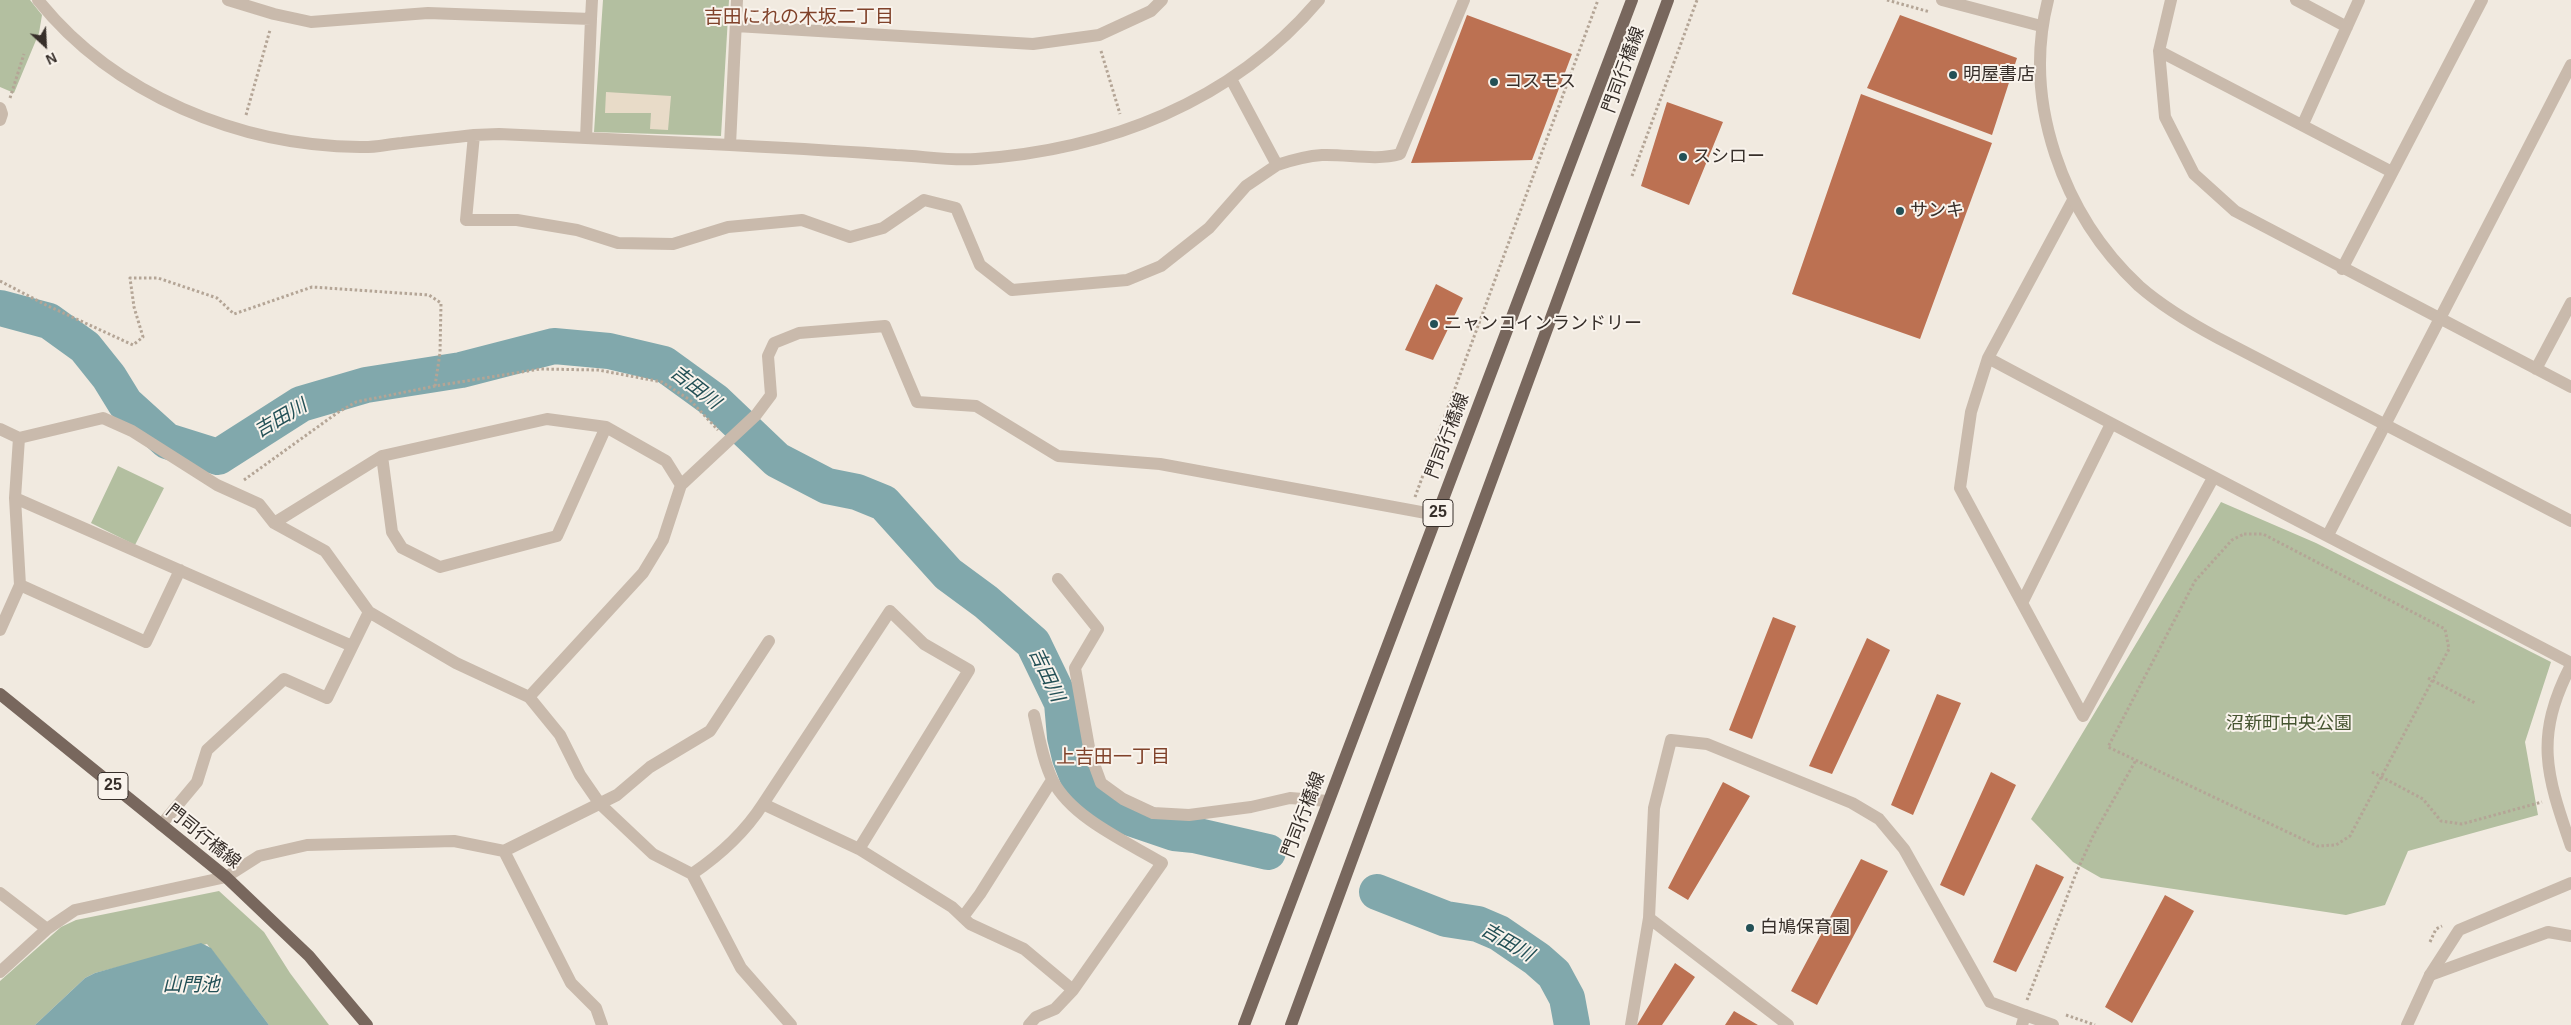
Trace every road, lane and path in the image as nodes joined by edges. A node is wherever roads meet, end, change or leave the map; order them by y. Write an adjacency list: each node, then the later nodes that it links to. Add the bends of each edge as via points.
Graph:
1 (38, 0): 36 (street, via 70,34 128,81 169,103 245,131 287,142 362,148)
2 (228, 0): 20 (street)
3 (592, 0): 21 (street)
4 (737, 0): 22 (street)
5 (1162, 0): 25 (street, via 1151,11)
6 (1319, 0): 29 (street, via 1271,48)
7 (1464, 0): 39 (street, via 1400,154 1389,157 1321,155)
8 (1598, 0): 62 (path)
9 (1632, 0): 63 (main road, 門司行橋線 / 25)
10 (1668, 0): 116 (main road, 門司行橋線 / 25)
11 (1697, 0): 41 (path)
12 (1888, 0): 19 (path)
13 (1942, 0): 23 (street)
14 (2048, 0): 23 (street)
15 (2171, 0): 26 (street)
16 (2296, 0): 24 (street)
17 (2360, 0): 24 (street)
18 (2482, 0): 40 (street)
19 (1935, 13)
20 (274, 14): 21 (street, via 311,22 428,13); 33 (path)
21 (591, 19): 37 (street)
22 (736, 26): 25 (street, via 1033,44); 38 (street)
23 (2041, 26): 42 (street, via 2041,79 2046,129)
24 (2347, 27): 34 (street)
25 (1096, 36): 35 (path)
26 (2159, 51): 34 (street); 43 (street, via 2165,117 2194,174 2235,211)
27 (24, 54): 30 (path)
28 (2571, 65): 46 (street)
29 (1231, 79): 35 (street, via 1189,104); 39 (street)
30 (11, 96)
31 (0, 108): 32 (street)
32 (0, 120)
33 (245, 121)
34 (2303, 124): 40 (street)
35 (1125, 130): 38 (street, via 1094,142 1036,153 974,159)
36 (474, 135): 37 (street); 39 (street, via 466,220 517,220 577,230 618,243 673,244 728,227 802,220 850,237 883,228 924,200 956,208 980,265 1012,290 1127,280 1161,266 1209,228 1246,186)
37 (586, 138): 38 (street)
38 (730, 145)
39 (1277, 165)
40 (2392, 172): 43 (street)
41 (1632, 176)
42 (2073, 200): 47 (street); 52 (street, via 2104,248 2139,286 2178,316)
43 (2342, 269): 46 (street)
44 (0, 281): 49 (path, via 46,306 133,345 143,337 130,278 158,278 217,298 234,314 312,287 429,295 441,304 440,353)
45 (2571, 303): 48 (street)
46 (2440, 320): 48 (street); 52 (street)
47 (1988, 358): 51 (street); 70 (street, via 1971,412 1960,488)
48 (2536, 369): 50 (street)
49 (435, 386): 56 (path, via 540,369 598,370 662,382 690,400); 60 (path, via 356,402)
50 (2571, 387)
51 (2111, 424): 58 (street); 70 (street)
52 (2385, 425): 64 (street); 66 (street)
53 (606, 427): 57 (street, via 546,419); 57 (street, via 557,536 440,567 402,548 392,532); 59 (street, via 666,461)
54 (0, 429): 55 (street)
55 (19, 438): 60 (street, via 103,418 132,431); 61 (street)
56 (729, 438): 59 (street); 62 (street, via 756,414 770,395 768,356 774,343 799,333 885,326 917,402 976,406 1058,456 1160,464)
57 (382, 456): 65 (street)
58 (2213, 478): 66 (street); 70 (street, via 2083,716)
59 (681, 485): 79 (street, via 662,540 643,572)
60 (230, 491): 65 (street, via 259,504)
61 (15, 498): 67 (street); 69 (street)
62 (1410, 510): 63 (street)
63 (1437, 515): 87 (main road, 門司行橋線 / 25)
64 (2571, 521)
65 (274, 523): 71 (street, via 325,551)
66 (2328, 535): 75 (street)
67 (180, 570): 69 (street, via 146,642); 74 (street)
68 (1058, 579): 87 (street, via 1098,629 1075,668 1090,753 1101,783 1123,799 1153,813 1189,816 1290,798)
69 (20, 585): 72 (street)
70 (2022, 603)
71 (370, 612): 74 (street); 79 (street, via 456,663)
72 (0, 630)
73 (769, 641): 89 (street, via 710,731 650,767 617,796)
74 (352, 646): 92 (street, via 326,698 284,679 206,750 197,782)
75 (2571, 664): 93 (street, via 2549,720 2546,748 2551,788)
76 (2428, 678): 77 (path)
77 (2433, 680): 80 (path); 82 (path, via 2450,649 2445,629 2263,534 2244,534 2232,540 2196,581 2108,747); 84 (path)
78 (0, 694): 92 (main road, 門司行橋線 / 25)
79 (529, 697): 89 (street, via 560,735 580,775)
80 (2475, 703)
81 (1034, 715): 85 (street)
82 (2136, 760): 84 (path, via 2317,846 2336,845 2350,836); 109 (path, via 2094,834)
83 (2372, 772): 84 (path)
84 (2380, 776): 88 (path, via 2423,799 2440,821 2462,824)
85 (1052, 780): 100 (street); 108 (street, via 1062,796 1089,819 1162,863)
86 (2539, 793): 88 (path)
87 (1328, 801): 115 (main road, 門司行橋線 / 25)
88 (2542, 801): 91 (path)
89 (600, 804): 95 (street); 96 (street, via 653,854)
90 (764, 804): 94 (street); 94 (street, via 890,611 924,644 969,670); 96 (street, via 718,856)
91 (2545, 810)
92 (161, 825): 97 (main road, 門司行橋線 / 25)
93 (2571, 846)
94 (859, 849): 100 (street, via 952,907)
95 (504, 851): 97 (street, via 454,841 308,846 259,856); 112 (street, via 571,982 596,1008)
96 (692, 874): 113 (street, via 741,968)
97 (226, 877): 103 (street, via 75,910); 111 (main road, 門司行橋線 / 25, via 309,956)
98 (2571, 883): 107 (street, via 2459,930)
99 (0, 893): 103 (street)
100 (962, 917): 108 (street, via 970,924 1024,949)
101 (1648, 918): 110 (street, via 1654,808 1671,740 1708,744 1852,802 1879,818 1904,849 1990,1002); 117 (street); 118 (street)
102 (2445, 925): 105 (path, via 2436,929)
103 (47, 929): 106 (street)
104 (2571, 936): 107 (street, via 2548,932)
105 (2428, 946)
106 (0, 972)
107 (2430, 975): 120 (street)
108 (1073, 990): 114 (street, via 1055,1010 1036,1017)
109 (2026, 1002)
110 (2024, 1020): 119 (street)
111 (367, 1025)
112 (602, 1025)
113 (791, 1025)
114 (1030, 1025)
115 (1244, 1025)
116 (1291, 1025)
117 (1631, 1025)
118 (1788, 1025)
119 (2053, 1025)
120 (2407, 1025)

